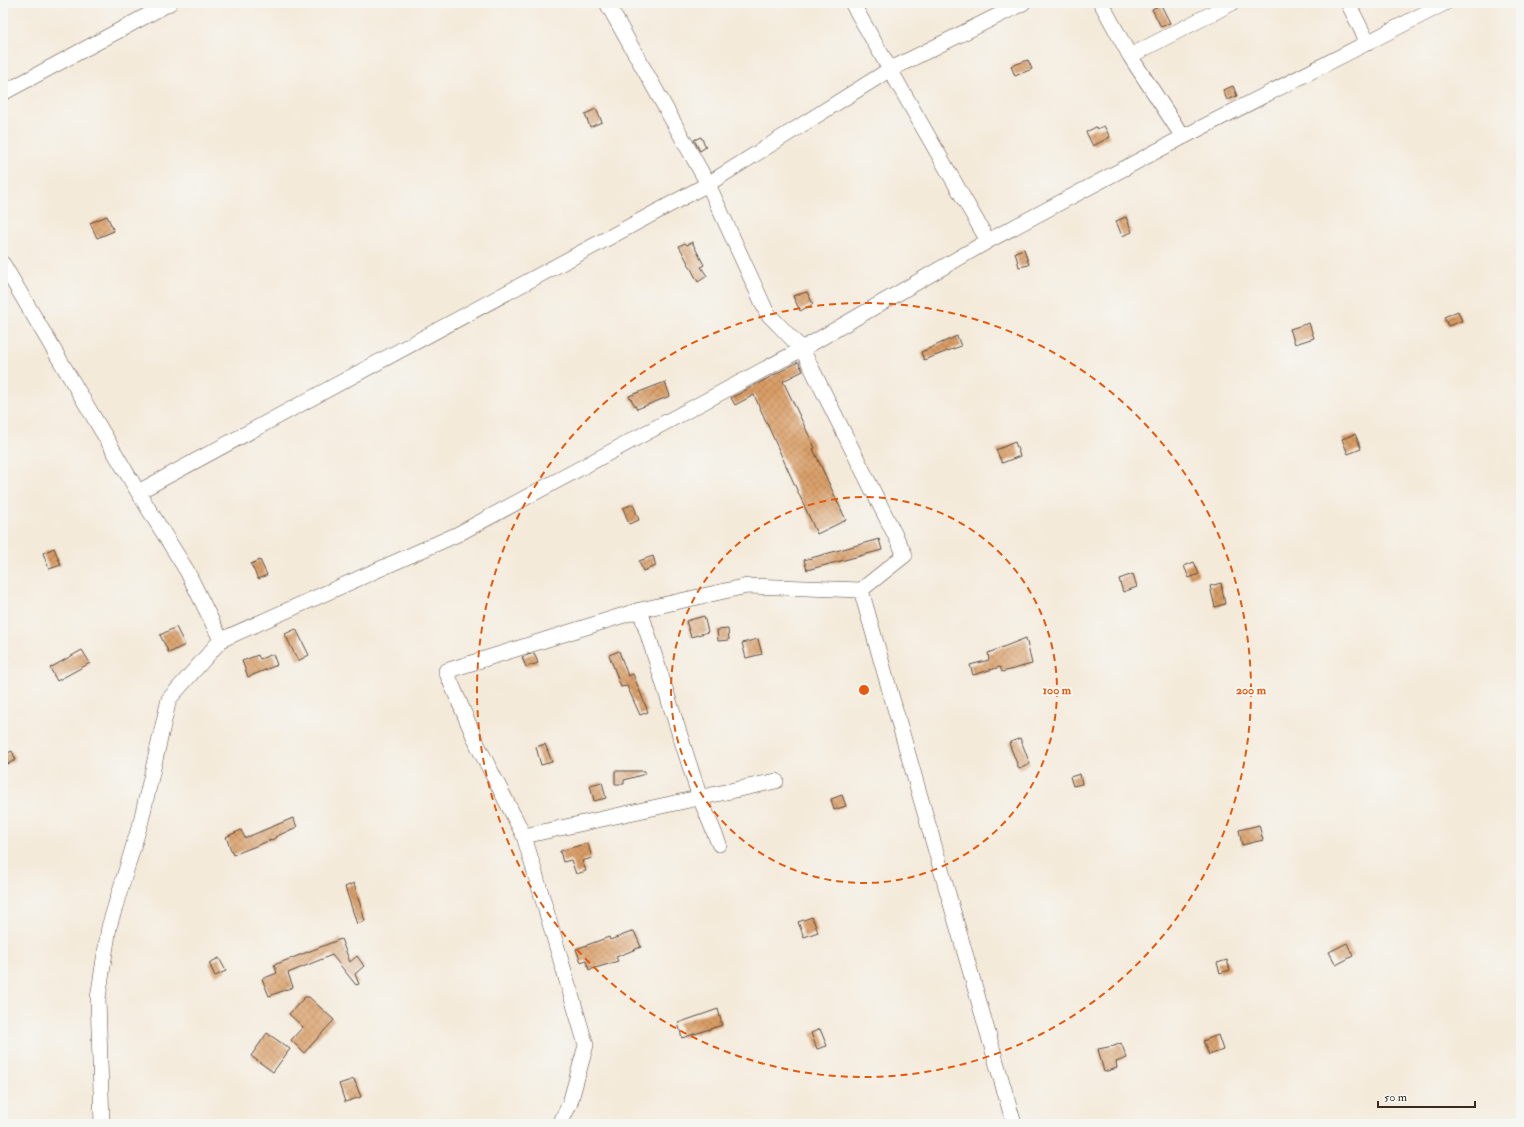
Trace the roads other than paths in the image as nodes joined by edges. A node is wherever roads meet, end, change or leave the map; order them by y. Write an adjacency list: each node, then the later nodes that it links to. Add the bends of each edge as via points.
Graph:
1 (170, 3): 12 (street)
2 (607, 3): 14 (street)
3 (852, 3): 11 (street)
4 (1023, 3): 11 (street)
5 (1101, 3): 10 (street)
6 (1232, 3): 10 (street)
7 (1348, 3): 9 (street)
8 (1445, 3): 9 (street)
9 (1368, 42): 13 (street)
10 (1130, 56): 13 (street)
11 (889, 70): 14 (street); 15 (street)
12 (3, 93)
13 (1183, 137): 15 (street)
14 (708, 184): 17 (street, via 767,313); 18 (street)
15 (988, 242): 17 (street)
16 (3, 264): 18 (street)
17 (802, 349): 19 (street, via 905,555); 21 (street, via 458,534)
18 (138, 492): 21 (street, via 187,571)
19 (861, 590): 20 (street, via 748,586); 26 (street)
20 (640, 610): 23 (street); 24 (street, via 446,671 478,746)
21 (222, 640): 27 (street, via 169,699 141,821 109,927 98,998)
22 (776, 781): 23 (street)
23 (700, 798): 24 (street); 25 (street)
24 (524, 836): 28 (street, via 586,1045 570,1103)
25 (719, 844)
26 (1012, 1123)
27 (102, 1124)
28 (560, 1124)

